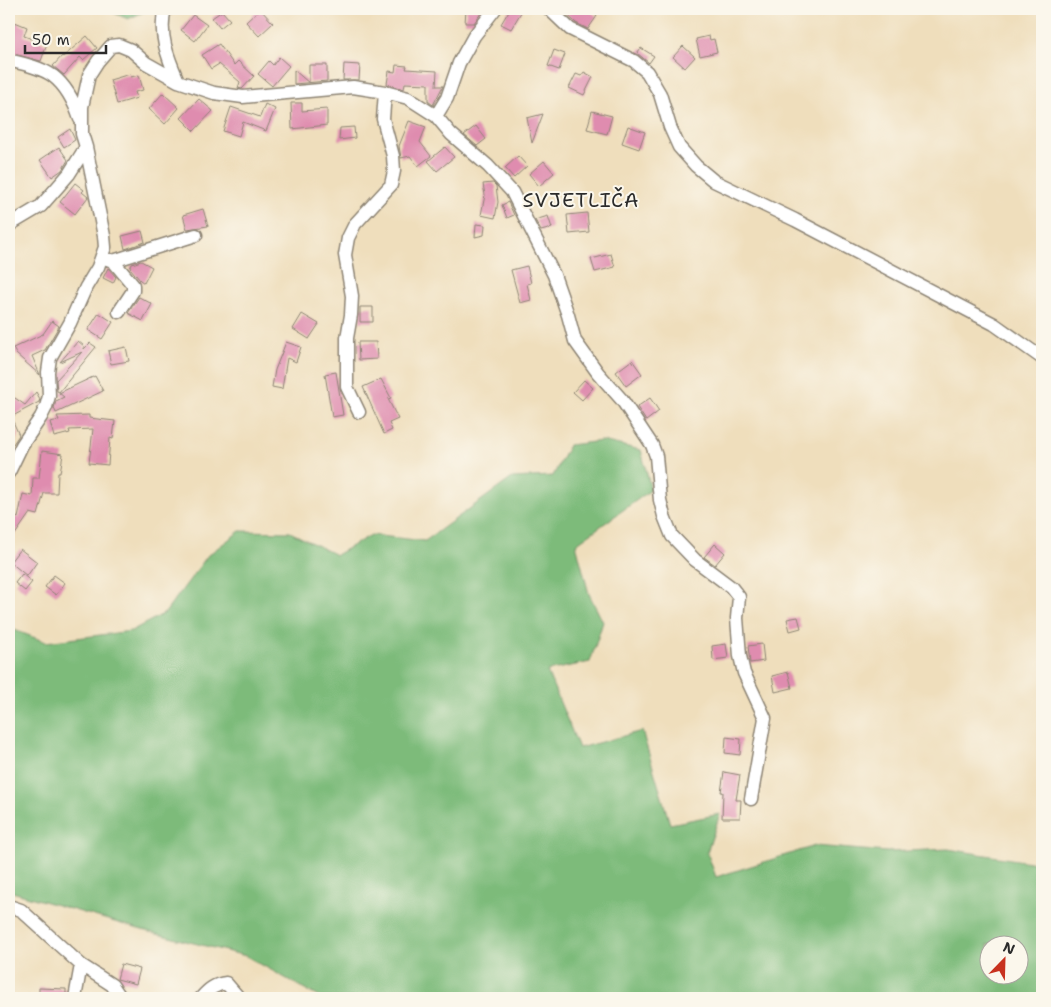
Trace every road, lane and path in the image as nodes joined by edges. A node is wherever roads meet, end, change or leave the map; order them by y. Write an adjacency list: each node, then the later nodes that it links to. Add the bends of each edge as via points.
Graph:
1 (165, 9): 5 (street, via 162,21 164,49)
2 (495, 9): 7 (street, via 459,63 447,98)
3 (549, 9): 14 (street, via 570,29 634,61 647,72 660,94 679,147 714,182 795,220 994,324)
4 (12, 61): 8 (street, via 53,76 66,90)
5 (178, 81): 6 (street, via 214,94 243,97 353,86); 8 (street, via 146,63 131,50 119,45 111,46 89,75)
6 (385, 92): 7 (street, via 408,98); 15 (street, via 383,119 394,171 391,185 355,224 345,255 352,296 347,338 347,387)
7 (436, 116): 17 (street, via 512,192 554,275 575,341 622,400 652,445 660,500 672,536 739,597 740,656 744,673 765,718)
8 (82, 124): 9 (street)
9 (86, 147): 10 (street, via 70,174 41,206); 12 (street)
10 (9, 224)
11 (196, 235): 12 (street)
12 (108, 259): 13 (street, via 133,285 133,291); 16 (street, via 86,287 50,358 46,407)
13 (119, 312)
14 (1042, 358)
15 (359, 412)
16 (9, 472)
17 (751, 799)
18 (9, 906): 19 (street, via 21,910)
19 (81, 964): 20 (street); 21 (street, via 112,985)
20 (75, 998)
21 (121, 998)
22 (201, 998): 23 (street, via 218,983 226,983)
23 (239, 998)

